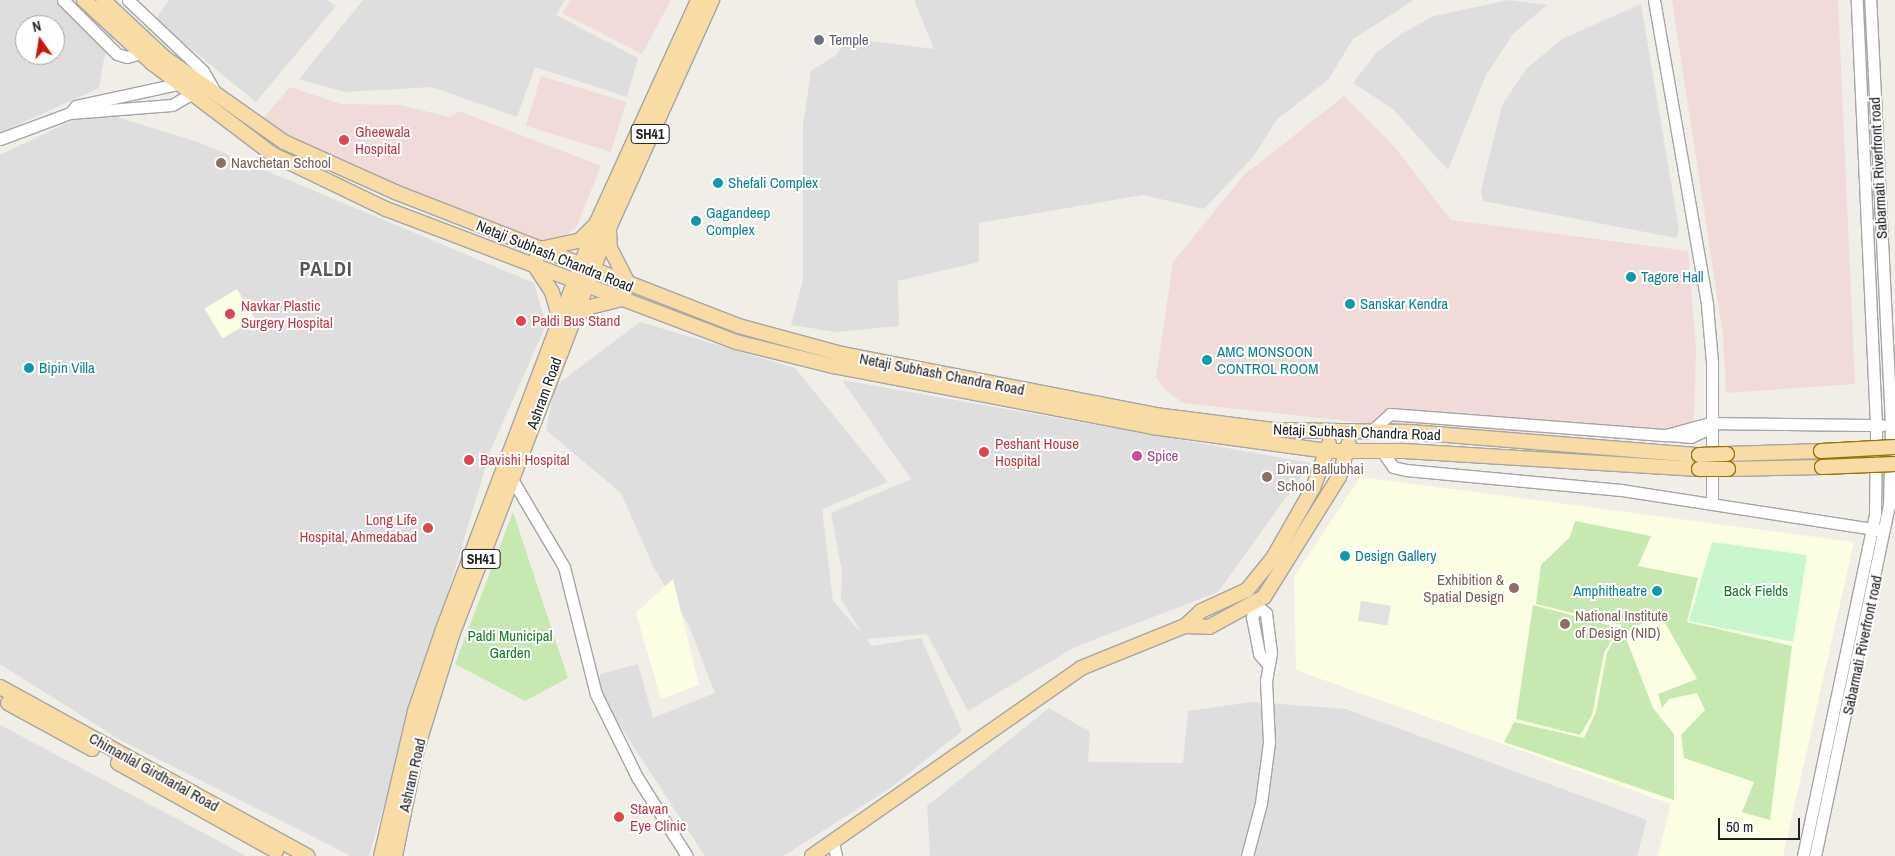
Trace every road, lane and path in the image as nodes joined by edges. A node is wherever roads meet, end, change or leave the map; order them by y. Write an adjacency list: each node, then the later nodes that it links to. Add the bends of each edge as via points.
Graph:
1 (63, 0): 10 (street, via 119,55)
2 (84, 0): 10 (main road)
3 (103, 0): 11 (main road, Netaji Subhash Chandra Road)
4 (128, 0): 11 (street, via 203,72)
5 (698, 0): 14 (main road, Ashram Road)
6 (712, 0): 14 (main road, Ashram Road / SH41)
7 (1654, 0): 21 (street, via 1707,305 1712,362)
8 (1857, 0): 22 (street, Sabarmati Riverfront road)
9 (1870, 0): 20 (street, Sabarmati Riverfront road)
10 (140, 53): 11 (main road)
11 (197, 87): 12 (street, via 76,106); 12 (street, via 164,106); 15 (main road, Netaji Subhash Chandra Road, via 284,142); 16 (main road, via 272,154 349,194)
12 (70, 113): 13 (street)
13 (0, 139)
14 (603, 225): 15 (main road, via 579,241); 17 (main road, Ashram Road); 18 (main road)
15 (540, 249): 16 (main road); 17 (main road, Netaji Subhash Chandra Road)
16 (534, 264): 17 (main road); 19 (main road)
17 (584, 275): 18 (main road, Netaji Subhash Chandra Road); 19 (main road, Ashram Road / SH41)
18 (629, 292): 19 (main road); 25 (main road, Netaji Subhash Chandra Road, via 842,354 1154,415); 28 (main road, Netaji Subhash Chandra Road, via 736,342 832,366 1152,427)
19 (567, 318): 31 (main road, Ashram Road / SH41); 44 (main road, Ashram Road, via 415,711)
20 (1891, 424): 22 (street); 34 (street, Sabarmati Riverfront road)
21 (1710, 425): 22 (street); 24 (street, via 1666,435 1390,414); 32 (street)
22 (1876, 425): 33 (street, Sabarmati Riverfront road)
23 (1351, 433): 24 (main road, Netaji Subhash Chandra Road); 25 (main road, Netaji Subhash Chandra Road); 29 (main road)
24 (1369, 433): 26 (main road, Netaji Subhash Chandra Road, bridge, via 1699,455)
25 (1332, 434): 28 (main road)
26 (1895, 447)
27 (1382, 450): 29 (main road, Netaji Subhash Chandra Road); 30 (main road, Netaji Subhash Chandra Road, bridge, via 1699,470); 32 (street, via 1393,467 1406,470)
28 (1327, 451): 29 (main road, Netaji Subhash Chandra Road); 35 (main road, via 1313,488 1273,558)
29 (1348, 451): 36 (main road, via 1315,521)
30 (1895, 464)
31 (512, 479): 45 (main road, Ashram Road / SH41, via 435,688); 46 (street, via 564,567 596,694 637,777)
32 (1712, 502): 33 (street)
33 (1874, 529): 34 (street); 39 (street, Sabarmati Riverfront road)
34 (1887, 530): 40 (street, Sabarmati Riverfront road)
35 (1247, 590): 36 (street); 37 (main road, via 1201,611)
36 (1257, 606): 37 (main road, via 1209,627); 48 (street, via 1252,617 1259,654 1266,662 1269,742 1261,803)
37 (1185, 626): 41 (main road, via 1081,668 1003,718)
38 (3, 697): 42 (main road, Chimanlal Girdharlal Road); 43 (main road, Chimanlal Girdharlal Road)
39 (1814, 806): 40 (street); 49 (street)
40 (1826, 810): 50 (street)
41 (835, 849): 47 (main road)
42 (286, 856)
43 (308, 856)
44 (381, 856)
45 (395, 856)
46 (687, 856)
47 (812, 856)
48 (1247, 856)
49 (1803, 856)
50 (1815, 856)

